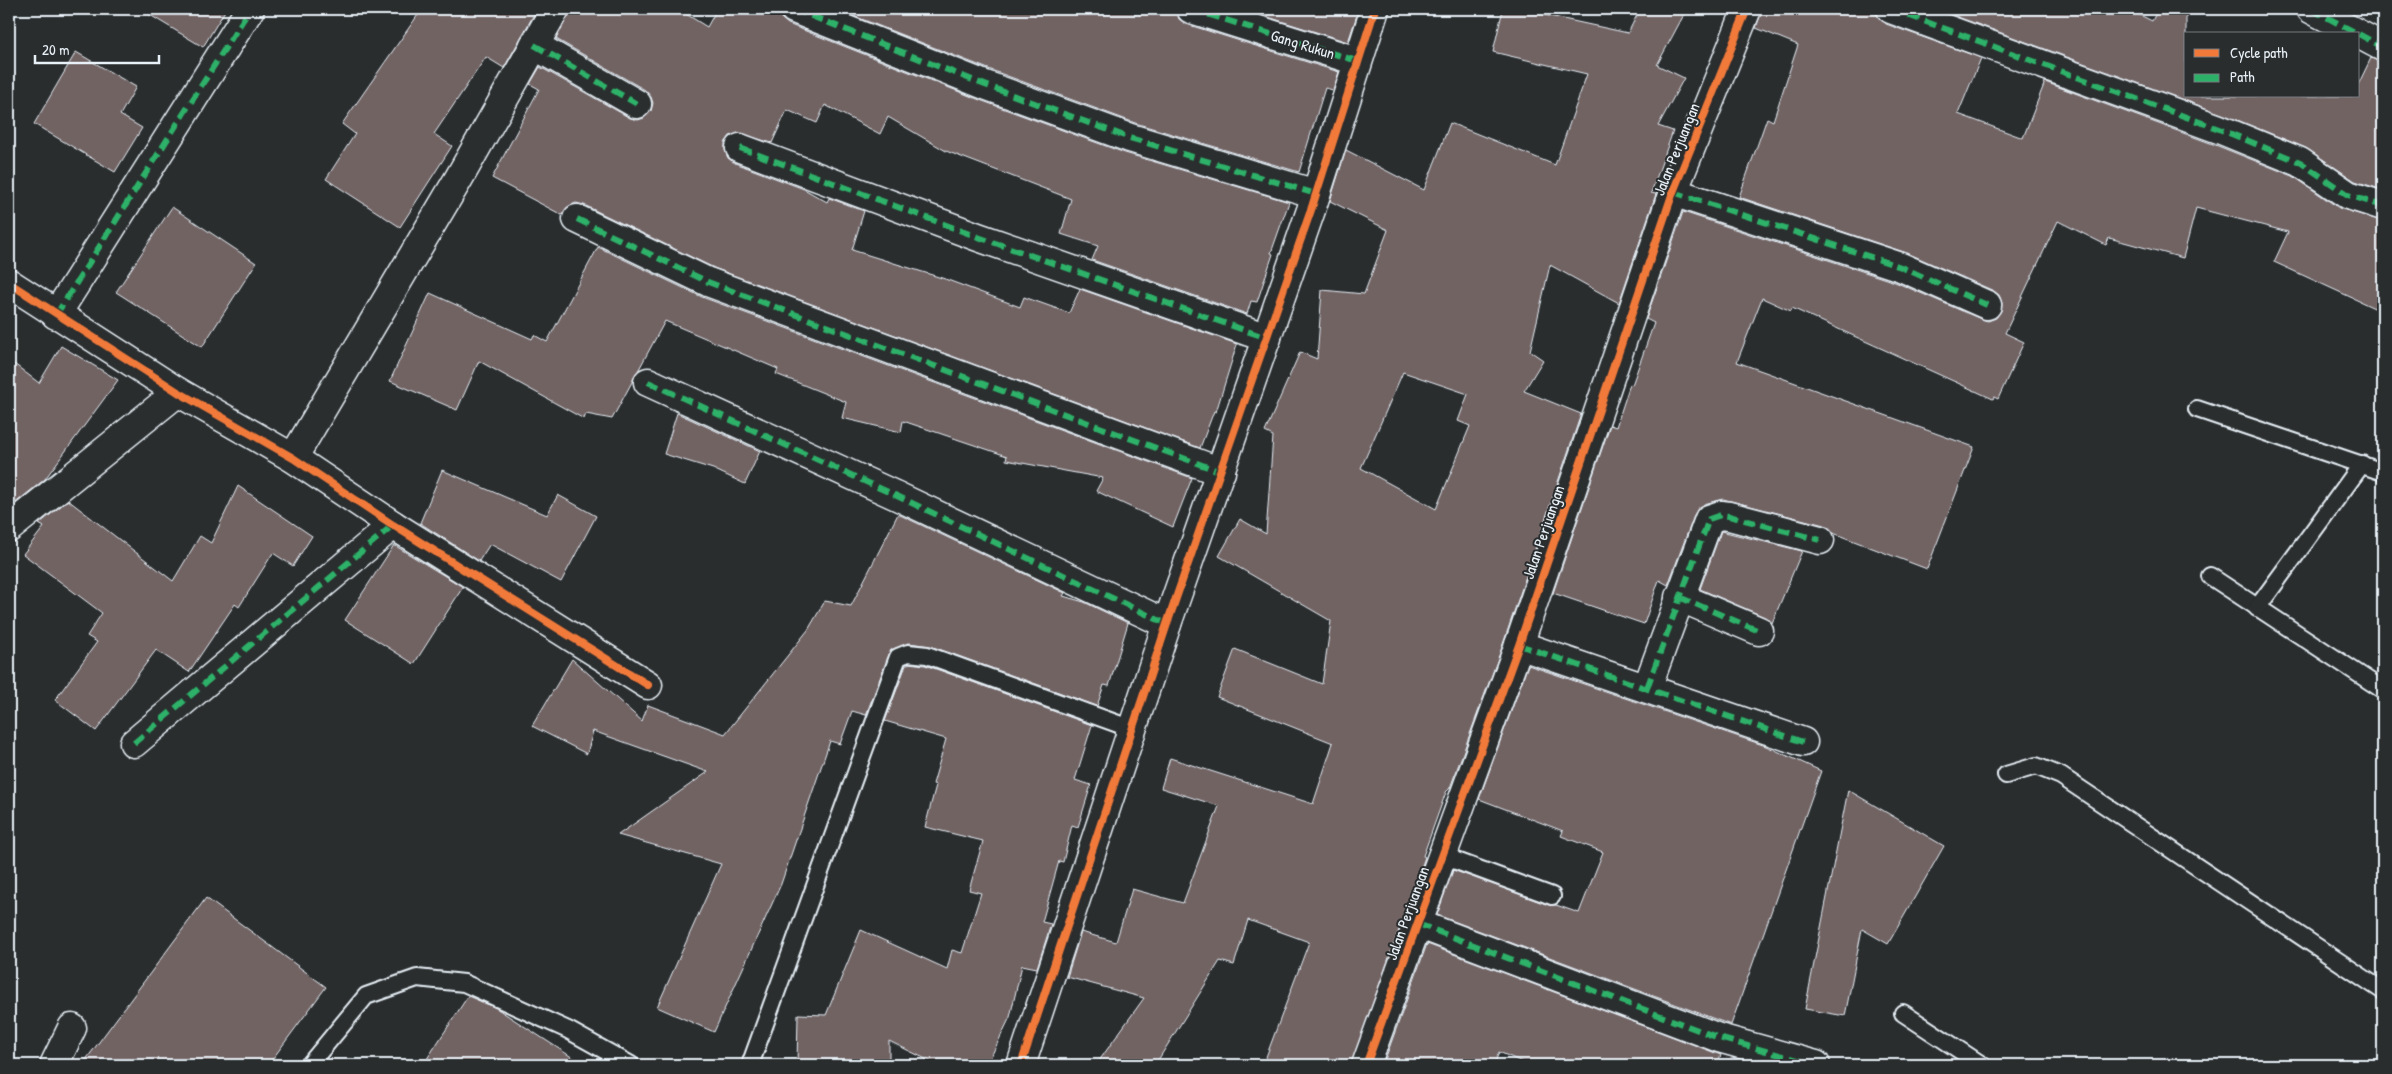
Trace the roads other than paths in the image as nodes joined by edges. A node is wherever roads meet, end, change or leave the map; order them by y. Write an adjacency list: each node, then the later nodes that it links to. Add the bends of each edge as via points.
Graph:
1 (250, 9): 22 (street)
2 (555, 9): 11 (street)
3 (794, 9): 17 (street, via 1130,138)
4 (1191, 9): 13 (street, Gang Rukun)
5 (1375, 9): 13 (street)
6 (1748, 9): 16 (street, Jalan Perjuangan)
7 (1891, 9): 18 (street, via 2219,129 2300,162 2348,195)
8 (2312, 9): 9 (street)
9 (2355, 32)
10 (2360, 35): 12 (street)
11 (534, 46): 14 (street); 27 (street)
12 (2383, 47)
13 (1357, 61): 17 (street)
14 (637, 104)
15 (740, 148): 23 (street, via 978,237)
16 (1673, 192): 21 (street, via 1901,267); 39 (street, Jalan Perjuangan)
17 (1316, 194): 23 (street)
18 (2383, 206)
19 (577, 219): 29 (street, via 708,282)
20 (9, 282): 22 (street)
21 (1988, 304)
22 (56, 314): 25 (street)
23 (1267, 338): 29 (street)
24 (648, 382): 37 (street)
25 (178, 392): 27 (street); 32 (street)
26 (2197, 409): 28 (lane)
27 (293, 458): 31 (street)
28 (2362, 464): 30 (lane); 36 (lane)
29 (1221, 472): 37 (street)
30 (2383, 472)
31 (393, 525): 40 (street); 45 (street)
32 (9, 528)
33 (1820, 540): 35 (street, via 1729,516 1714,516 1706,523)
34 (2210, 576): 36 (lane)
35 (1679, 597): 38 (street); 41 (street)
36 (2257, 608): 42 (lane)
37 (1167, 624): 43 (street)
38 (1759, 631)
39 (1519, 645): 41 (street); 47 (street, Jalan Perjuangan)
40 (648, 684)
41 (1647, 688): 44 (street)
42 (2383, 690)
43 (1132, 729): 56 (lane, via 927,655 908,653 898,657); 57 (street)
44 (1803, 742)
45 (134, 743)
46 (2006, 775): 50 (lane, via 2036,766 2060,776)
47 (1443, 856): 48 (lane); 49 (street, Jalan Perjuangan)
48 (1552, 896)
49 (1418, 924): 58 (street, Jalan Perjuangan); 59 (street, via 1719,1038)
50 (2383, 991)
51 (1903, 1013): 60 (lane)
52 (72, 1028): 53 (street)
53 (54, 1065)
54 (309, 1065): 55 (lane, via 366,996 418,978 464,983 568,1030)
55 (631, 1065)
56 (750, 1065)
57 (1021, 1065)
58 (1366, 1065)
59 (1816, 1065)
60 (1982, 1065)

